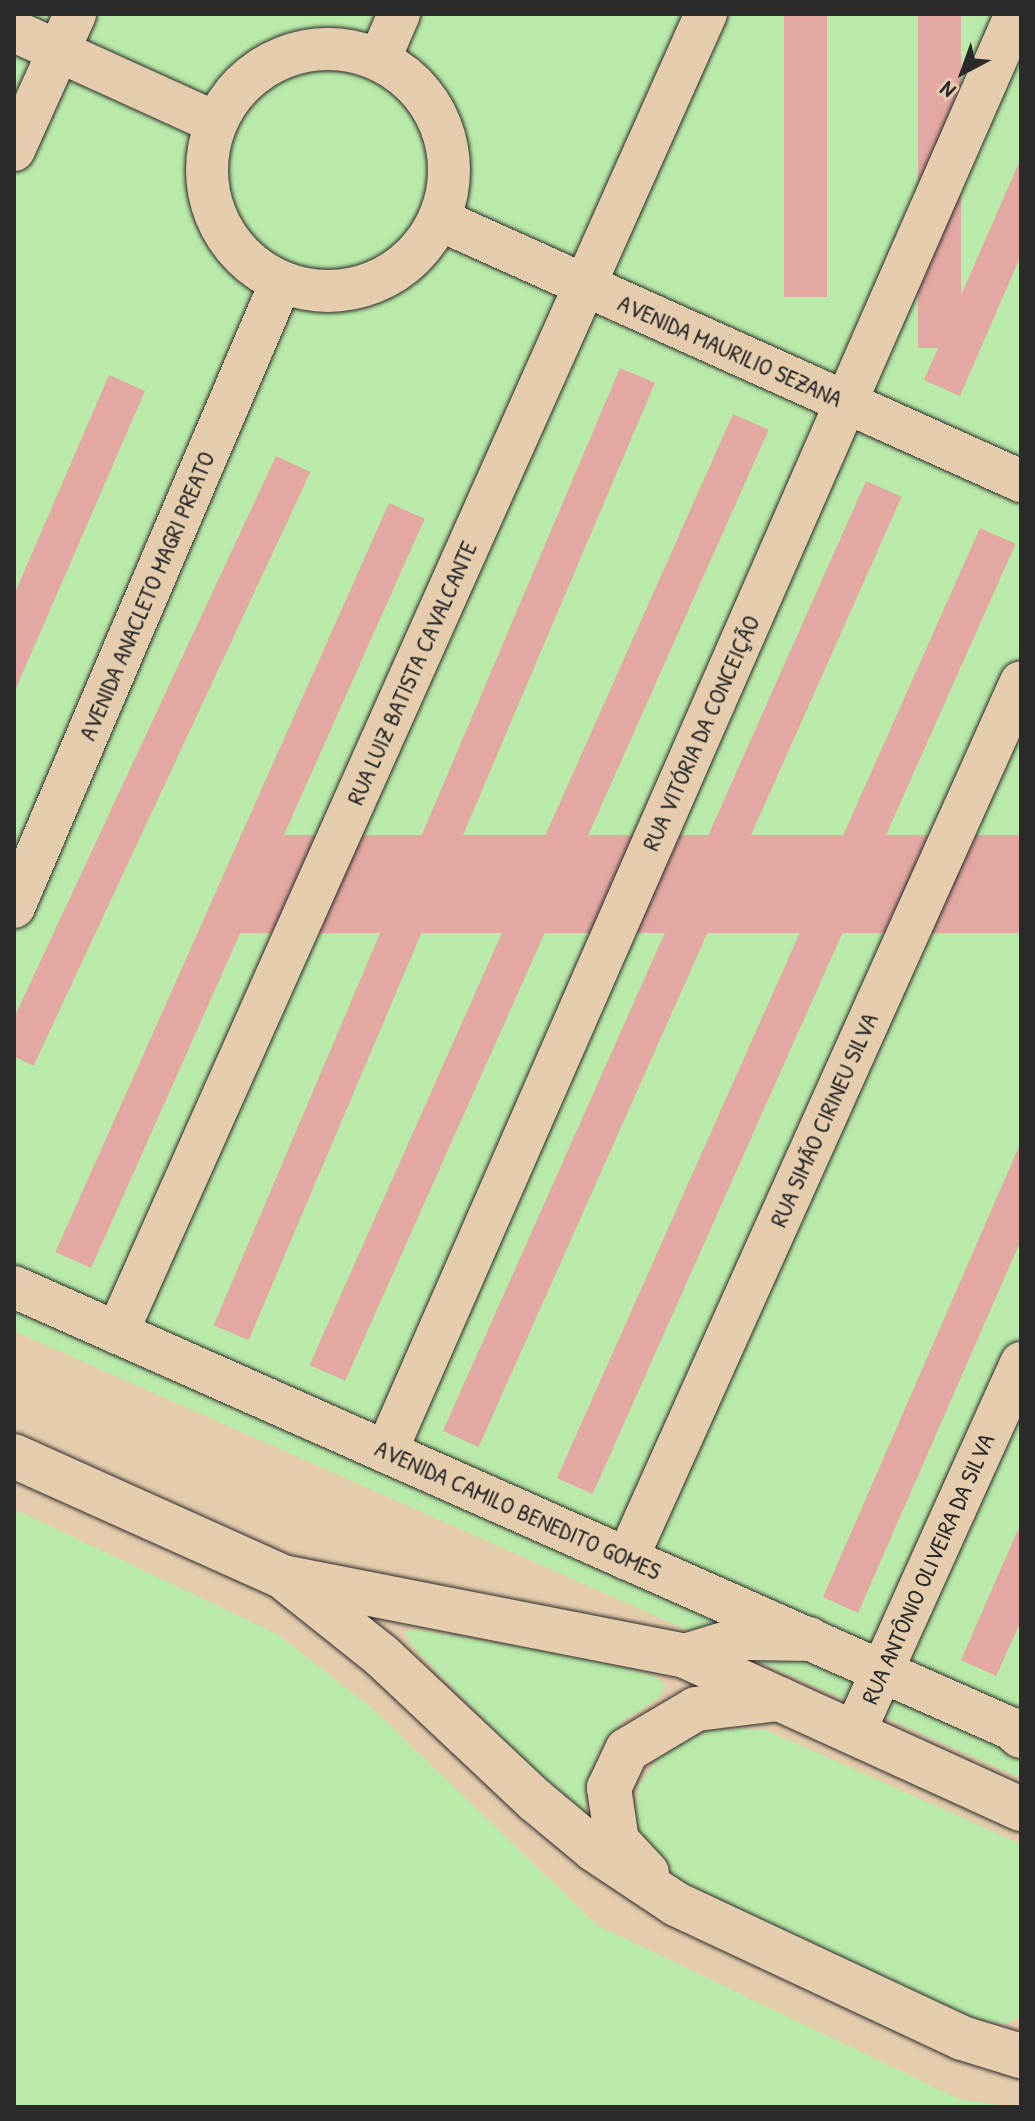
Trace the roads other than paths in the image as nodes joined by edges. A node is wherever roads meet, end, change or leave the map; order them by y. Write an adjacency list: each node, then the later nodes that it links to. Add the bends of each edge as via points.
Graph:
1 (399, 14): 6 (street)
2 (706, 14): 11 (street, RUA LUIZ BATISTA CAVALCANTE)
3 (1016, 14): 12 (street, RUA VITÓRIA DA CONCEIÇÃO)
4 (14, 31): 5 (street)
5 (66, 32): 7 (street); 8 (street)
6 (380, 58): 7 (street, via 341,50 302,52 278,61 236,91); 9 (street, via 410,81 433,110 447,144 450,181)
7 (215, 122): 10 (street, via 207,163 211,201 226,235 249,262)
8 (14, 150)
9 (440, 220): 10 (street, via 401,267 373,283 342,290); 11 (street, AVENIDA MAURILIO SEZANA)
10 (280, 284): 15 (street, AVENIDA ANACLETO MAGRI PREATO)
11 (585, 286): 12 (street, AVENIDA MAURILIO SEZANA); 17 (street, RUA LUIZ BATISTA CAVALCANTE)
12 (846, 403): 13 (street, AVENIDA MAURILIO SEZANA); 19 (street, RUA VITÓRIA DA CONCEIÇÃO)
13 (1021, 481)
14 (1021, 682): 21 (street, RUA SIMÃO CIRINEU SILVA)
15 (14, 907)
16 (14, 1287): 17 (street, AVENIDA CAMILO BENEDITO GOMES)
17 (117, 1333): 19 (street, AVENIDA CAMILO BENEDITO GOMES)
18 (1021, 1363): 25 (street, RUA ANTÔNIO OLIVEIRA DA SILVA)
19 (386, 1452): 21 (street, AVENIDA CAMILO BENEDITO GOMES)
20 (14, 1456): 22 (main road)
21 (627, 1559): 23 (street, AVENIDA CAMILO BENEDITO GOMES)
22 (283, 1577): 24 (main road); 30 (main road, via 382,1656 571,1830)
23 (809, 1639): 24 (main road, via 743,1638); 25 (street, AVENIDA CAMILO BENEDITO GOMES)
24 (685, 1656): 26 (main road)
25 (881, 1672): 27 (street, RUA ANTÔNIO OLIVEIRA DA SILVA); 28 (street, AVENIDA CAMILO BENEDITO GOMES)
26 (782, 1699): 27 (main road); 30 (main road, via 696,1709 627,1750 609,1788 617,1841)
27 (855, 1731): 29 (main road)
28 (1019, 1733)
29 (1021, 1809)
30 (676, 1904): 31 (main road)
31 (962, 2038): 32 (main road); 33 (main road)
32 (1021, 2039)
33 (1021, 2056)

